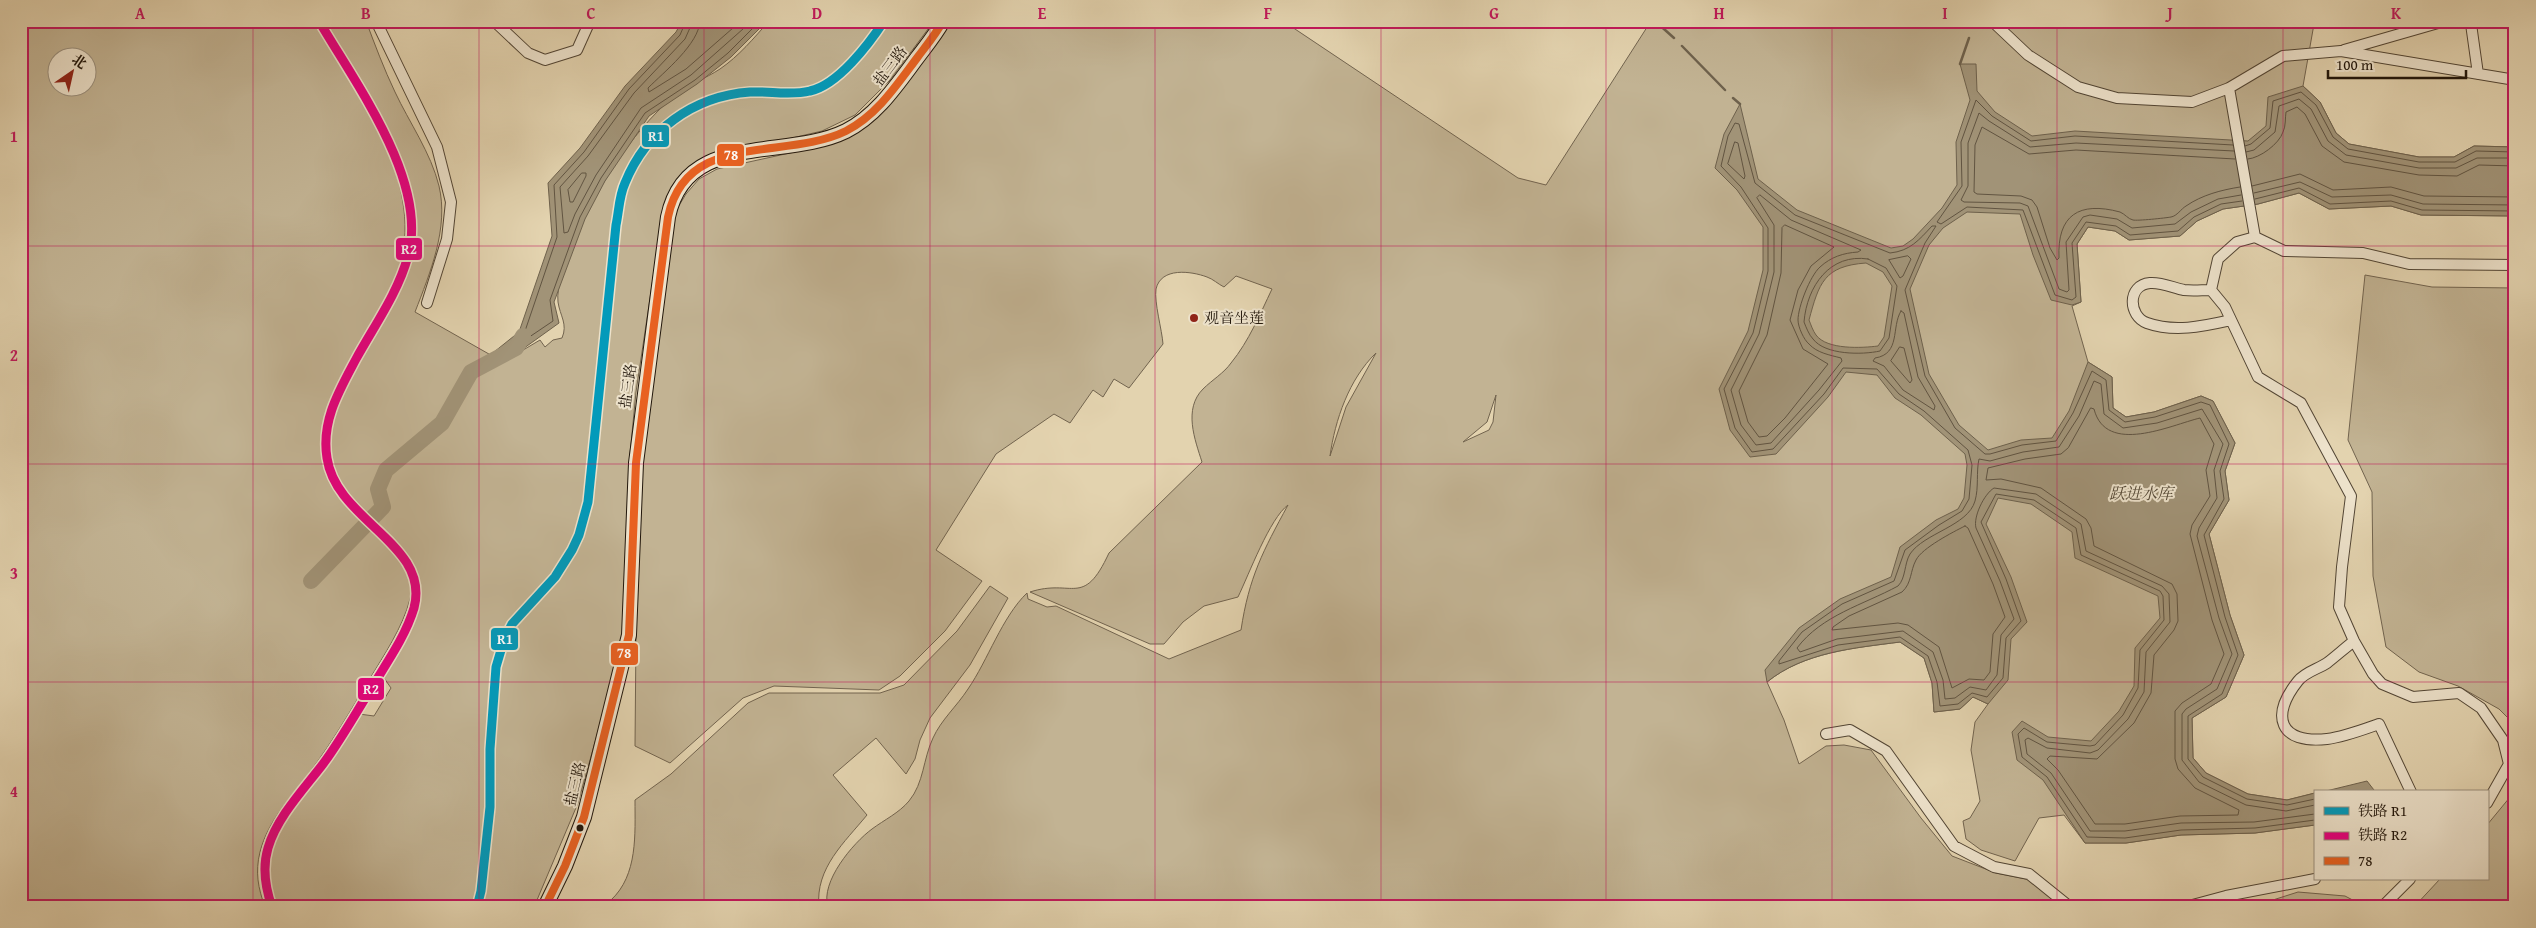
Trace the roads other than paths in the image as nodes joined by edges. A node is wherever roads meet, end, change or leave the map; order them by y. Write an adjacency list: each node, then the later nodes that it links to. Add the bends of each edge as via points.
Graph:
1 (376, 21): 15 (street, via 437,147 451,202 447,239)
2 (494, 21): 3 (street, via 528,53 545,60 577,50)
3 (590, 21)
4 (943, 21): 23 (main road, 盐三路, via 892,92 857,124 831,136 715,159 686,177 674,194 668,217 640,420 632,514 628,635 584,817)
5 (1992, 21): 11 (street, via 2028,55 2078,87 2117,98 2192,102)
6 (2444, 21): 8 (street)
7 (2463, 21): 9 (street, via 2471,24)
8 (2341, 51): 9 (street); 11 (street, via 2283,56)
9 (2478, 74): 10 (street)
10 (2515, 80)
11 (2229, 88): 12 (street)
12 (2255, 237): 13 (street, via 2284,252 2363,253 2410,264); 14 (street, via 2237,242 2218,259)
13 (2515, 265)
14 (2211, 290): 16 (street); 16 (street, via 2187,290 2151,283 2140,286 2133,295 2133,310 2138,319 2148,324 2176,328)
15 (427, 303)
16 (2231, 320): 17 (street, via 2258,377 2301,403 2351,496 2339,607)
17 (2354, 640): 19 (street, via 2327,663 2299,680 2285,700 2280,713 2282,723 2291,733 2325,740 2379,724); 20 (street, via 2382,684 2413,697 2459,693 2481,708 2503,740 2509,764)
18 (1826, 734): 24 (street, via 1850,730 1879,746 1886,751 1954,846 1994,867 2029,874)
19 (2410, 790)
20 (2488, 801)
21 (2314, 879): 25 (street)
22 (2409, 880): 26 (street, via 2385,904)
23 (545, 907)
24 (2070, 907)
25 (2185, 907)
26 (2376, 907)

